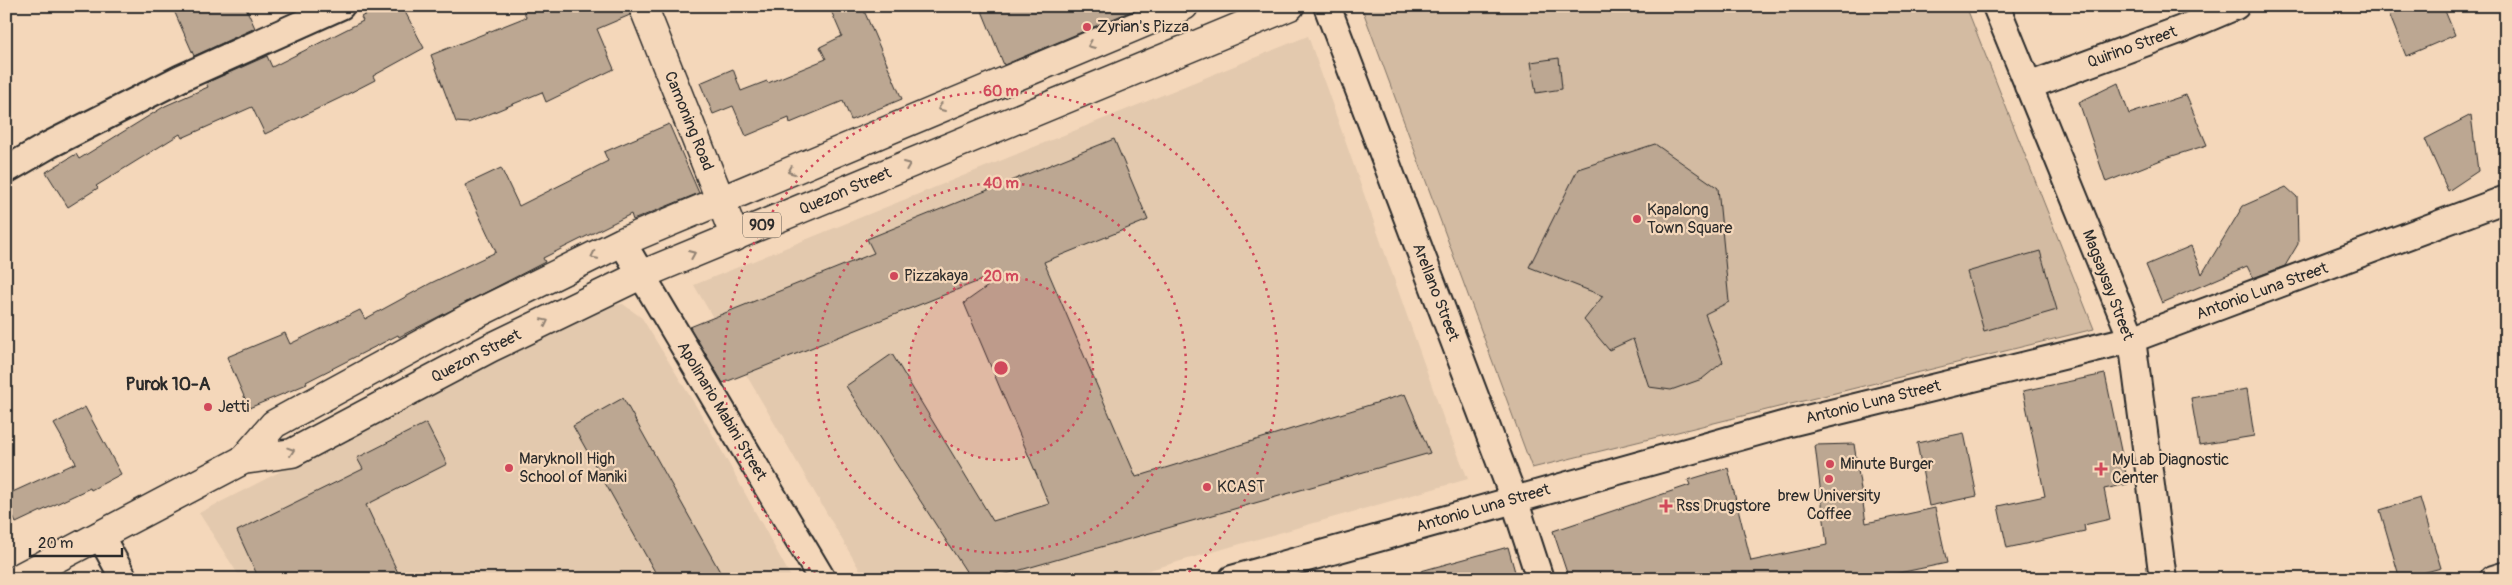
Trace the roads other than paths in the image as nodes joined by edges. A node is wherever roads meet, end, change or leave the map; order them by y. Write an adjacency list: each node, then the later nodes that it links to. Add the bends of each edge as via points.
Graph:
1 (342, 6): 9 (street, via 181,78)
2 (643, 6): 11 (main road, Camoning Road)
3 (1184, 6): 11 (main road, Quezon Street / 909, one-way to 11)
4 (1290, 6): 12 (main road, Quezon Street / 909, one-way to 4)
5 (1327, 6): 17 (street, Arellano Street)
6 (1996, 6): 8 (street, Magsaysay Street)
7 (2236, 6): 8 (street, Quirino Street)
8 (2028, 86): 15 (street, Magsaysay Street)
9 (6, 170)
10 (2506, 199): 15 (street, Antonio Luna Street)
11 (720, 201): 12 (main road, Camoning Road); 13 (main road, Quezon Street / 909)
12 (735, 237): 14 (main road, Quezon Street / 909, one-way to 12)
13 (622, 242): 14 (street, Apolinario Mabini Street); 16 (main road, Quezon Street / 909, one-way to 16, via 474,315 274,424)
14 (641, 276): 16 (main road, Quezon Street / 909, one-way to 14, via 292,453 490,348); 22 (street, Apolinario Mabini Street)
15 (2132, 339): 17 (street, Antonio Luna Street, via 1786,424); 25 (street, Magsaysay Street)
16 (243, 460): 18 (main road, Quezon Street / 909)
17 (1514, 499): 23 (street, Antonio Luna Street); 24 (street, Arellano Street)
18 (100, 536): 20 (main road, Quezon Street / 909); 21 (street)
19 (2506, 575): 26 (street)
20 (17, 579)
21 (124, 579)
22 (822, 579)
23 (1232, 579)
24 (1540, 579)
25 (2163, 579)
26 (2494, 579)

